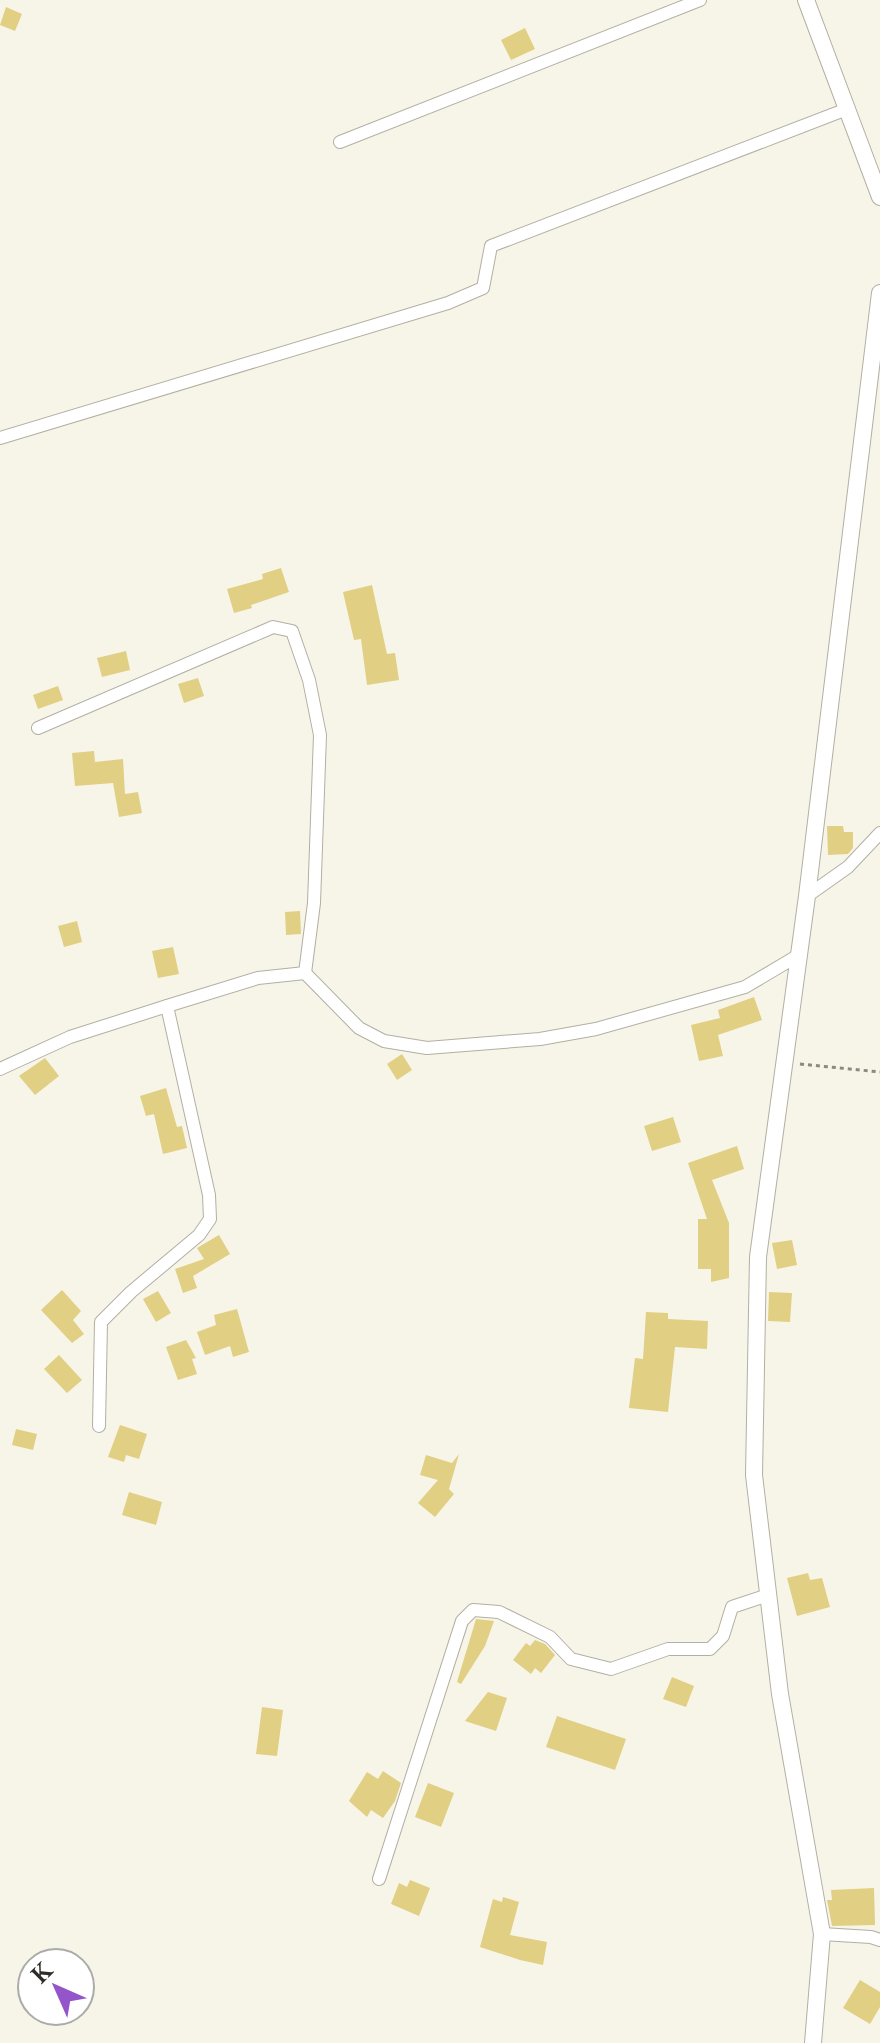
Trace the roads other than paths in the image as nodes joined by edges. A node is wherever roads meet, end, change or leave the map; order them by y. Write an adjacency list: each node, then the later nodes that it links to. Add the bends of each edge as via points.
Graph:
1 (700, 0): 4 (street)
2 (806, 0): 3 (street)
3 (847, 109): 5 (street); 7 (street, via 491,246 483,288 448,303)
4 (340, 142)
5 (880, 197)
6 (880, 293): 10 (street)
7 (0, 438)
8 (38, 728): 12 (street, via 273,627 292,631 320,735 314,903)
9 (880, 833): 10 (street, via 848,867)
10 (807, 896): 11 (street)
11 (799, 955): 12 (street, via 745,987 596,1029 427,1048 384,1041 359,1028); 16 (street, via 758,1257 754,1475)
12 (305, 973): 13 (street, via 258,978)
13 (167, 1006): 14 (street, via 70,1037); 15 (street, via 210,1219 199,1235 101,1322)
14 (0, 1069)
15 (99, 1426)
16 (768, 1595): 17 (street, via 732,1607 723,1636 710,1649 668,1649 611,1669 571,1659 550,1637 499,1612 473,1610 462,1621); 18 (street)
17 (379, 1879)
18 (822, 1934): 19 (street); 20 (street)
19 (880, 1940)
20 (813, 2043)

